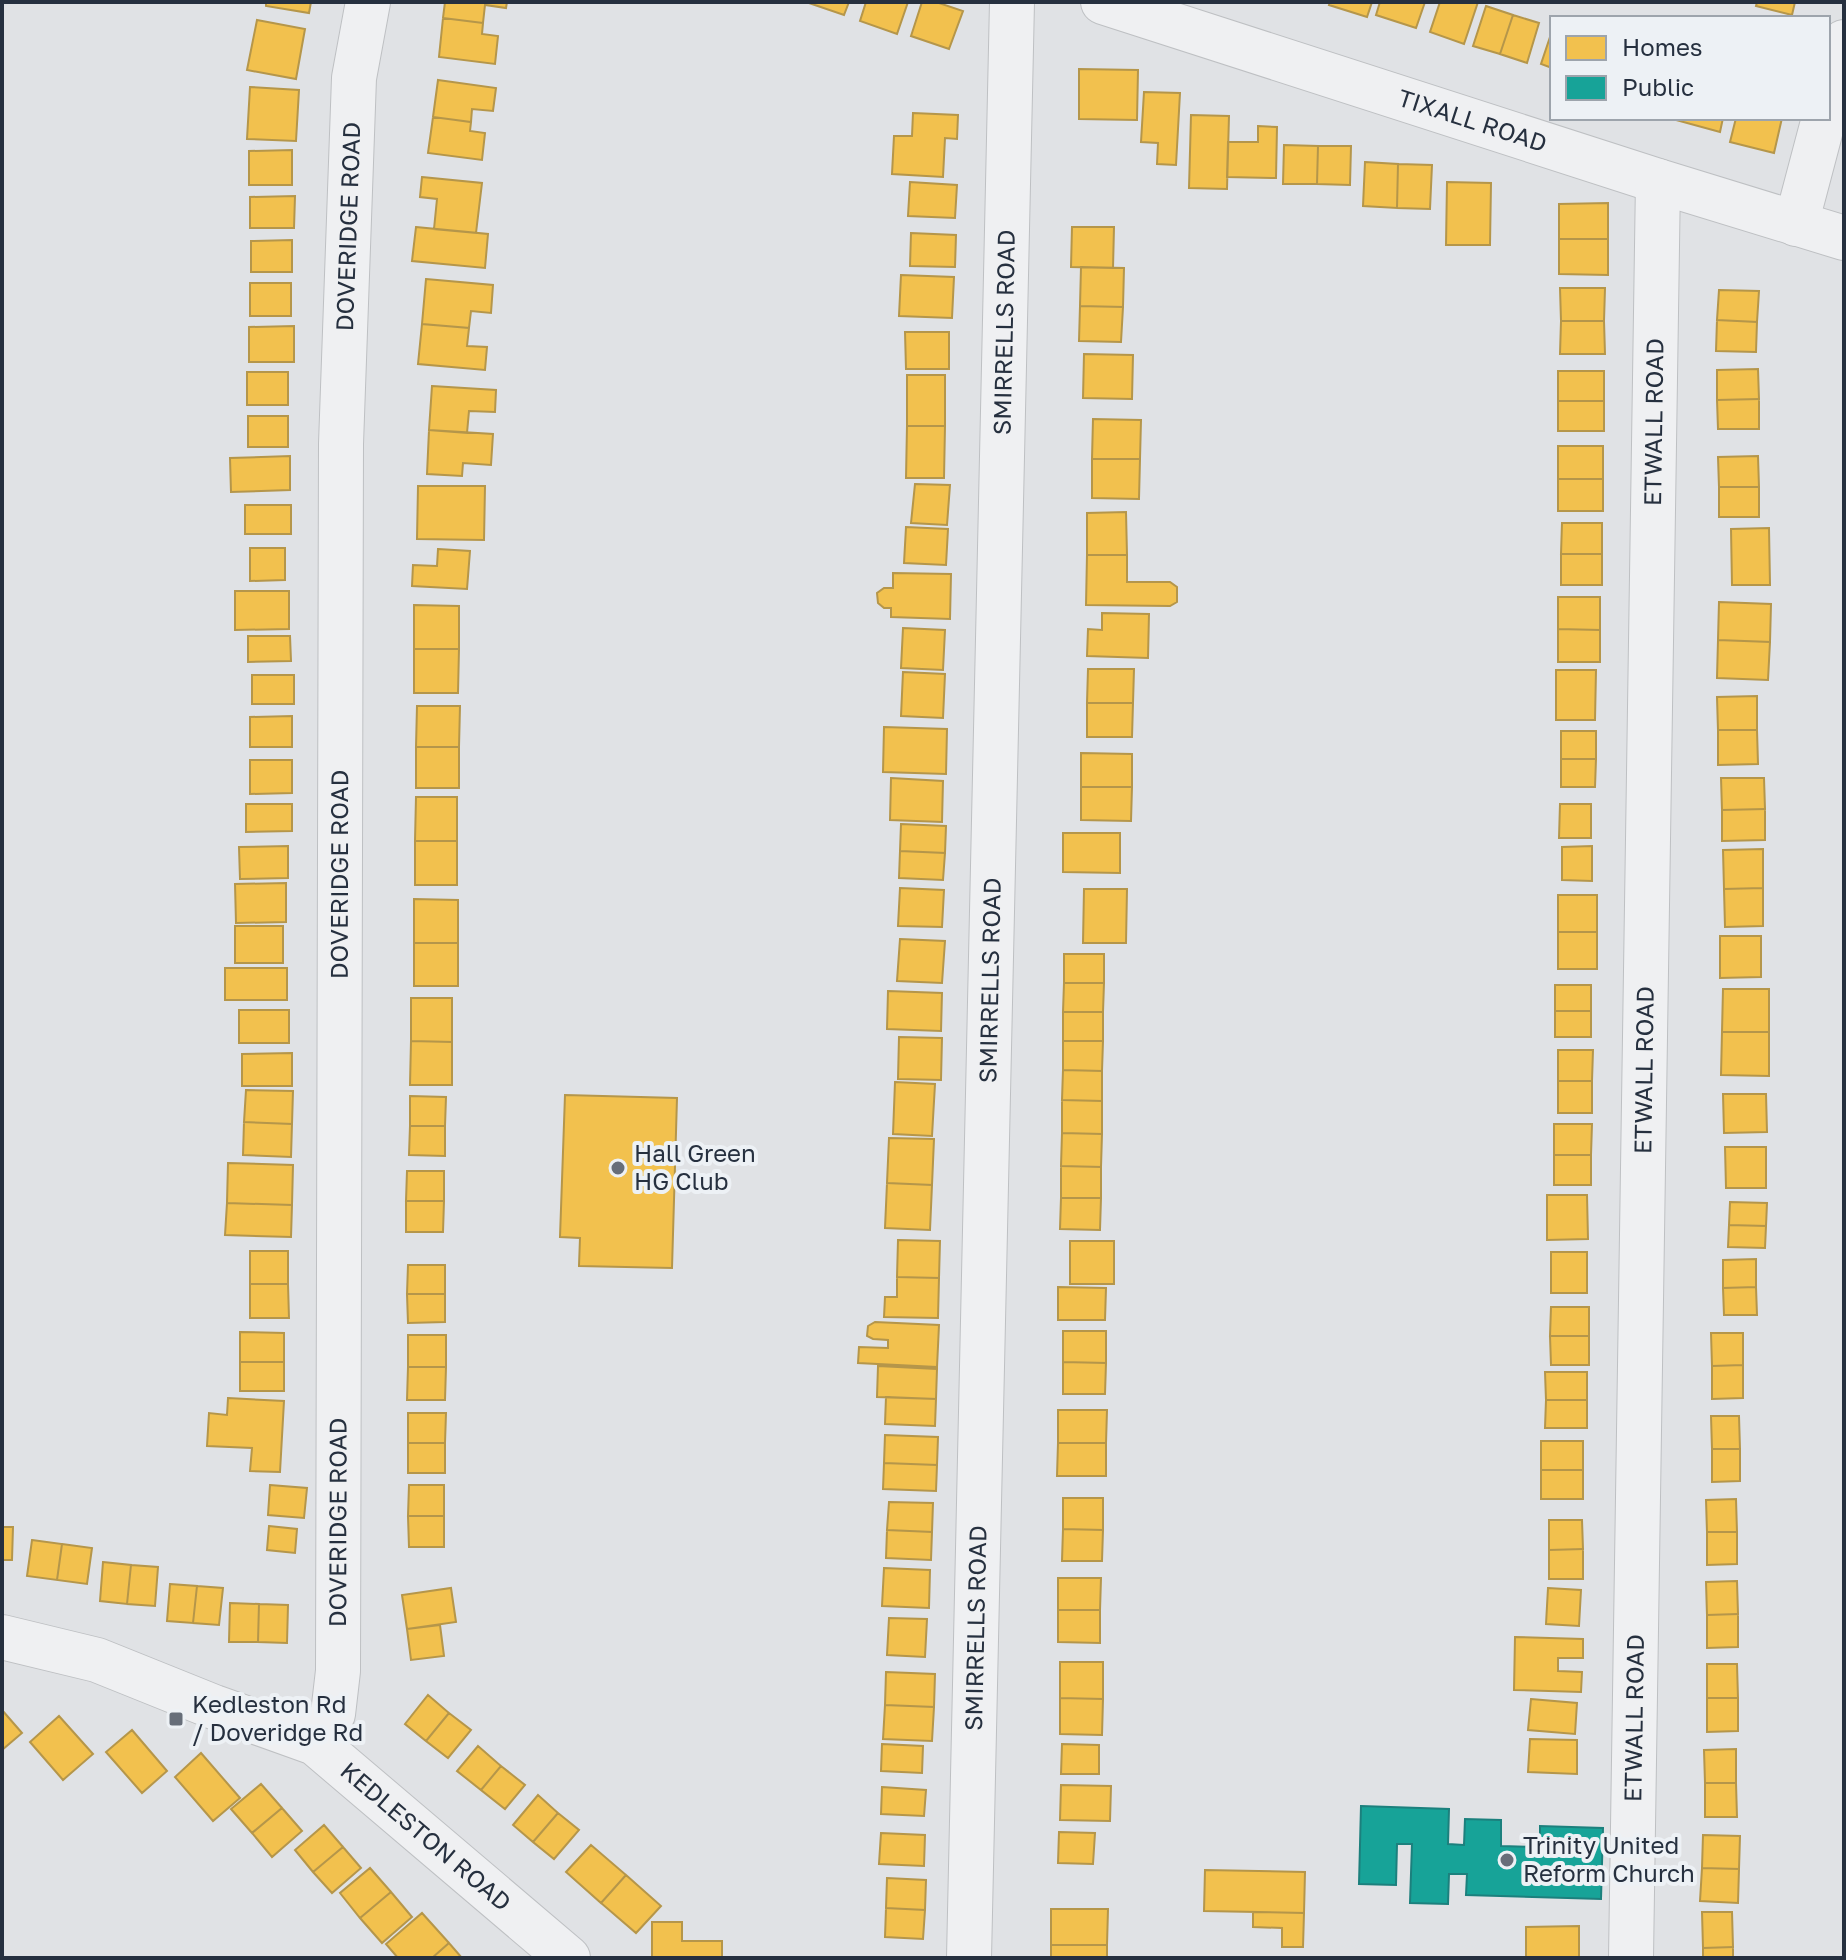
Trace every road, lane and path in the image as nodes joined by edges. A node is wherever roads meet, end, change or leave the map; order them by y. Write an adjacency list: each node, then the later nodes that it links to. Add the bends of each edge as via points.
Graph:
1 (368, 2): 11 (street, DOVERIDGE ROAD, via 354,78 341,444 338,1671 333,1714)
2 (1012, 2): 13 (street, SMIRRELLS ROAD)
3 (1103, 2): 7 (street, TIXALL ROAD)
4 (1844, 42): 5 (street)
5 (1830, 95)
6 (1823, 120): 8 (street)
7 (1658, 181): 8 (street, TIXALL ROAD); 14 (street, ETWALL ROAD)
8 (1796, 224): 9 (street, TIXALL ROAD)
9 (1844, 238)
10 (2, 1637): 11 (street, KEDLESTON ROAD, via 97,1660)
11 (315, 1743): 12 (street, KEDLESTON ROAD)
12 (561, 1956)
13 (969, 1958)
14 (1631, 1958)

